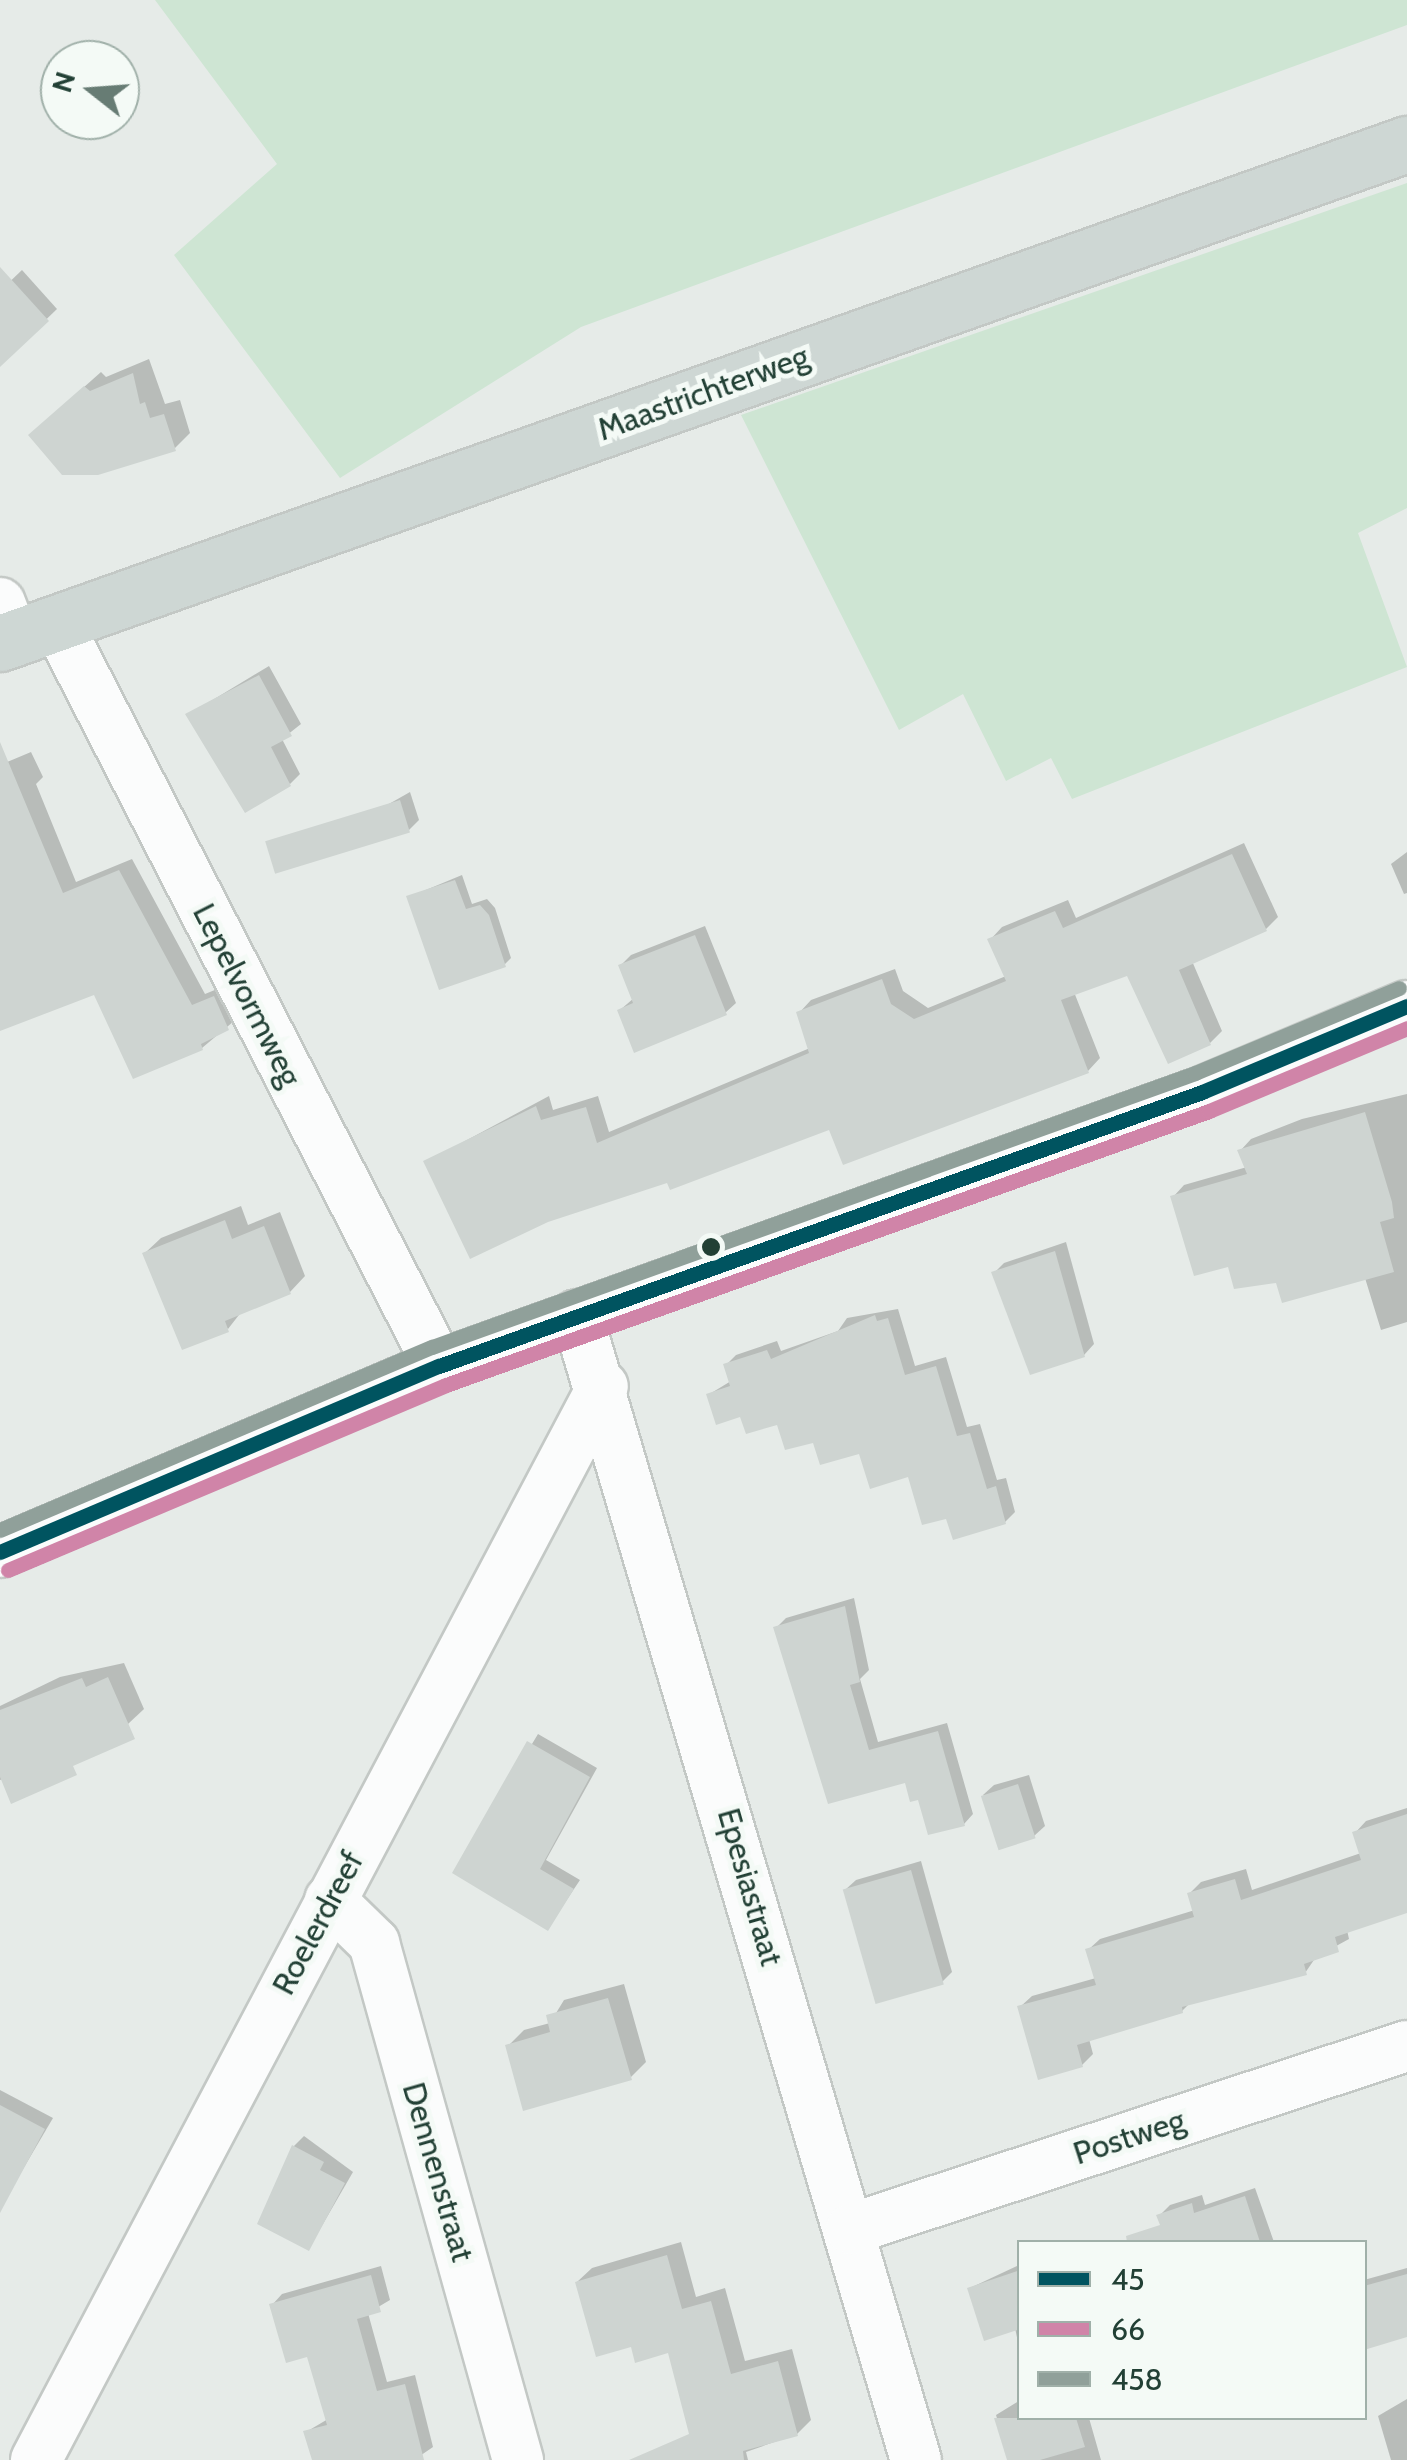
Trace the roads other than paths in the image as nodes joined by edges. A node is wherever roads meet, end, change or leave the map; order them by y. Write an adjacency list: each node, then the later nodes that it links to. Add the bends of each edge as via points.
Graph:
1 (1407, 144): 2 (main road, Maastrichterweg)
2 (18, 627): 5 (street, Lepelvormweg)
3 (1407, 1006): 4 (street, via 1202,1092)
4 (577, 1316): 5 (street); 6 (street, Epesiastraat)
5 (439, 1366): 7 (street)
6 (602, 1386): 8 (street, Roelerdreef); 10 (street, Epesiastraat)
7 (0, 1552)
8 (330, 1900): 11 (street, Roelerdreef); 12 (street, Dennenstraat, via 374,1943)
9 (1407, 2046): 10 (street, Postweg)
10 (851, 2229): 13 (street, Epesiastraat)
11 (36, 2460)
12 (518, 2460)
13 (916, 2460)

